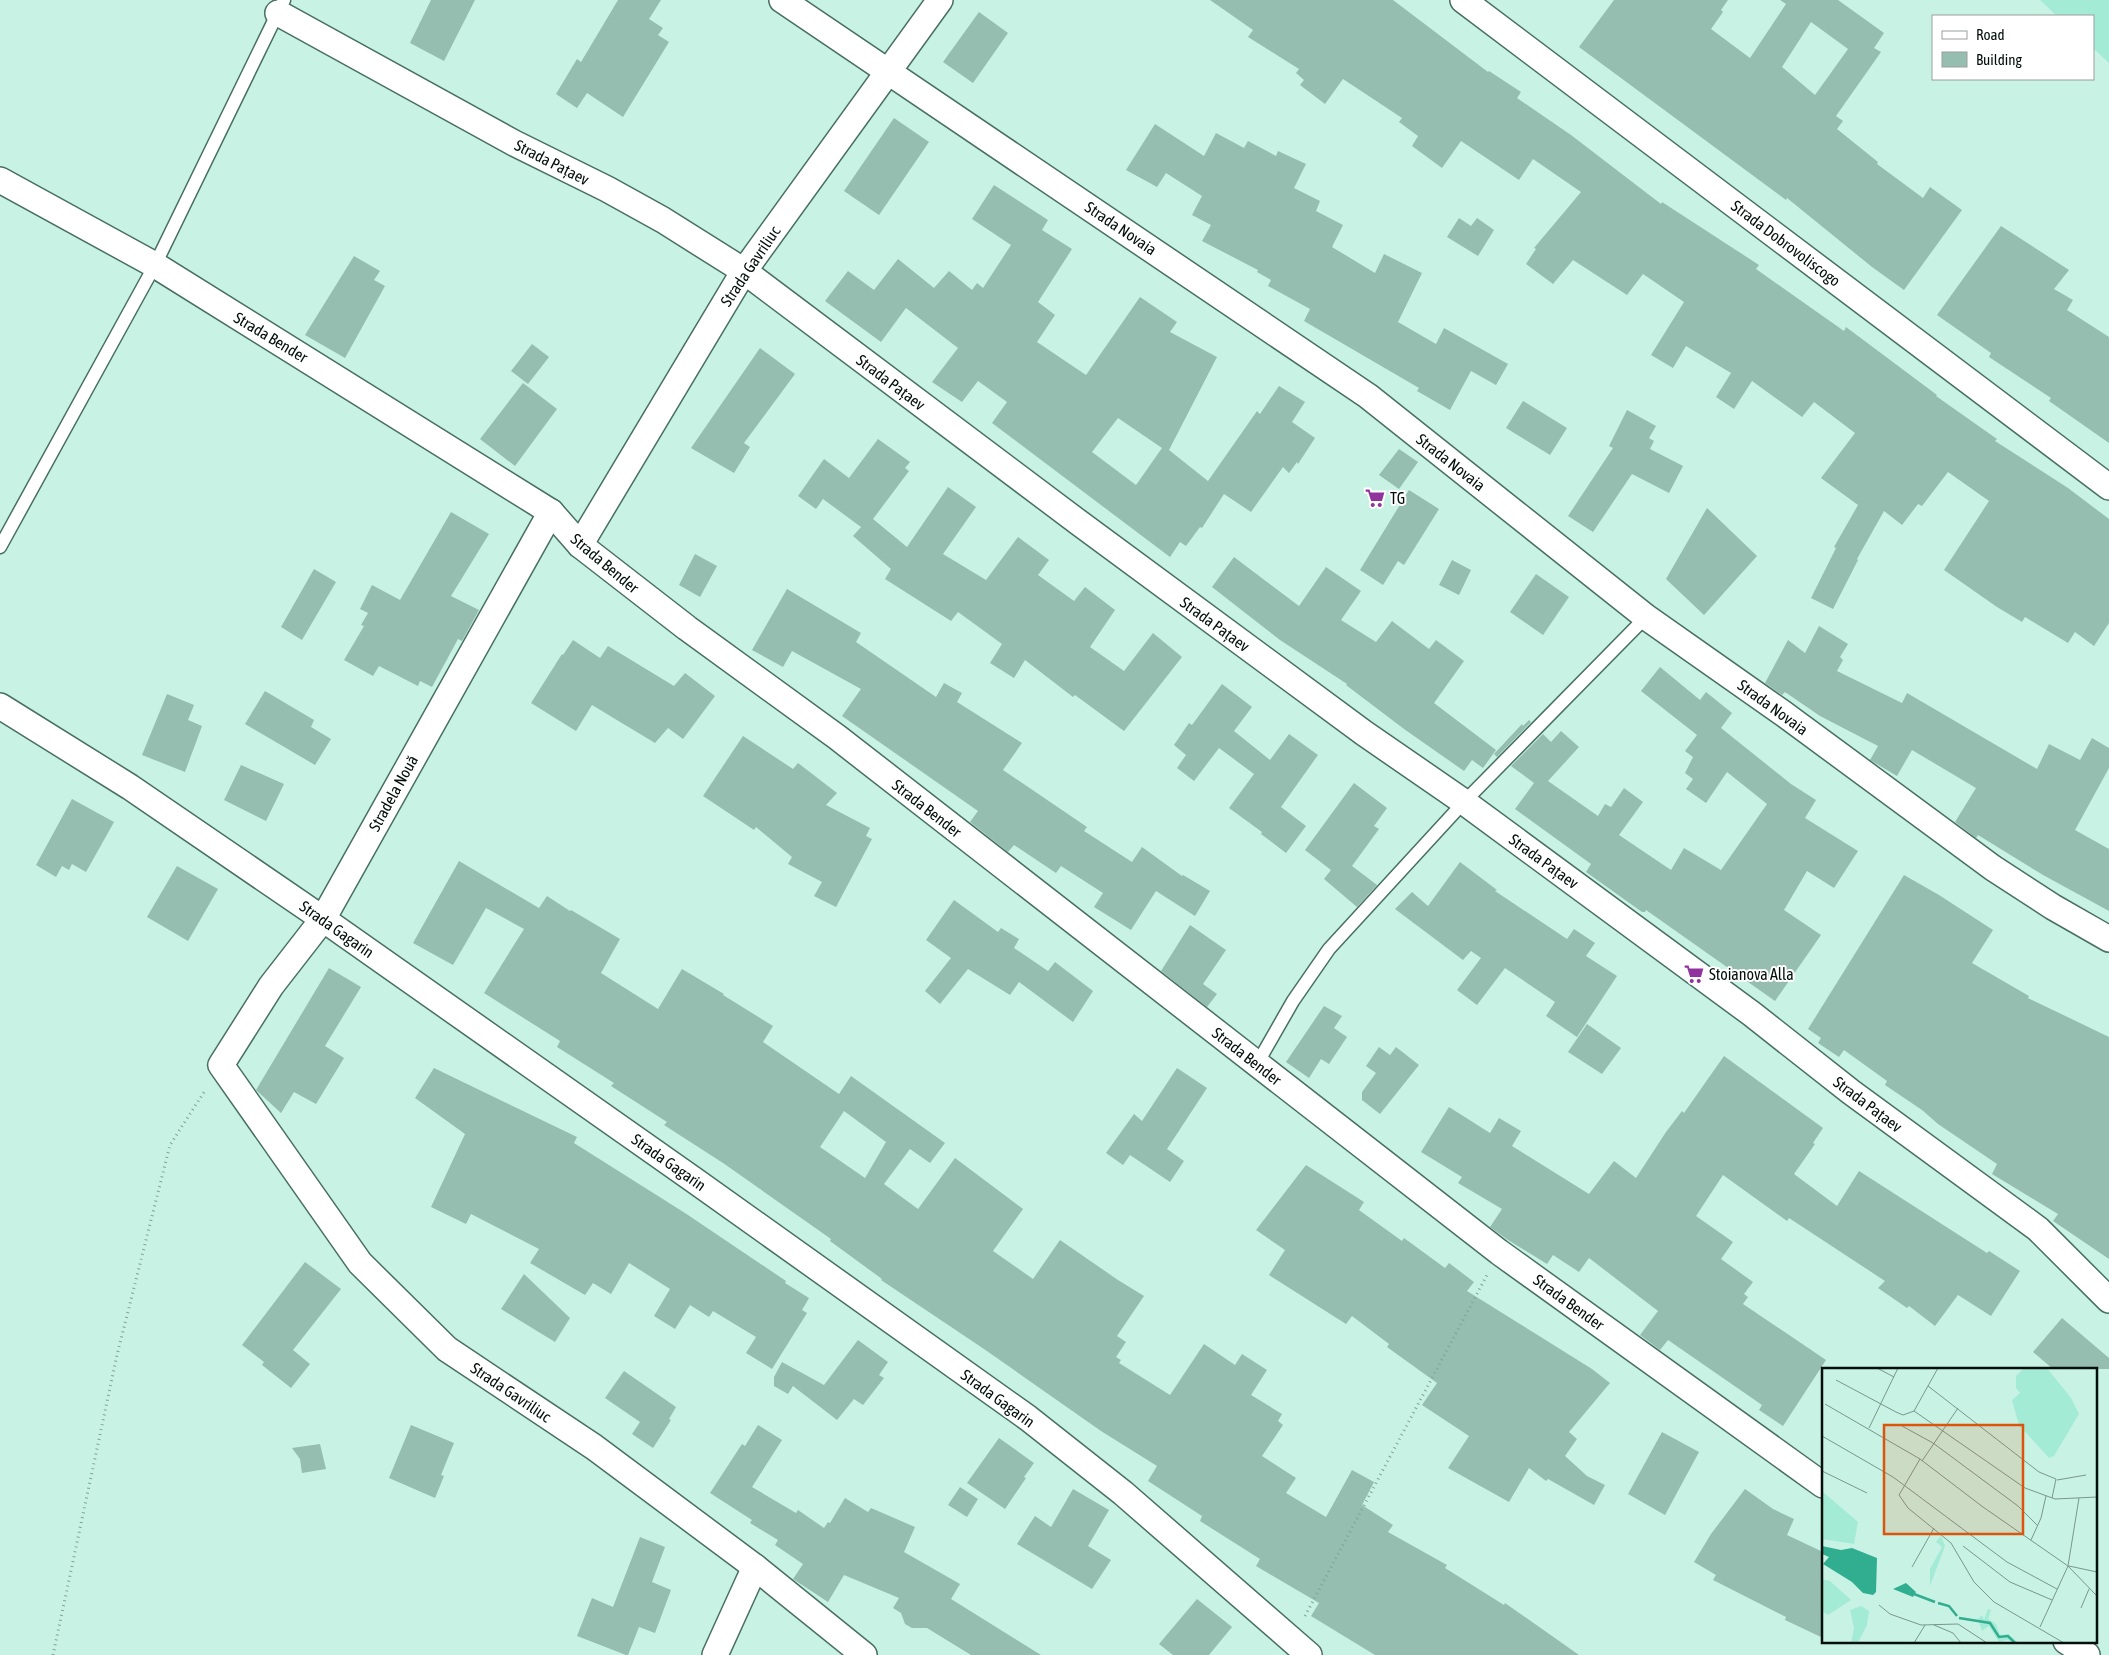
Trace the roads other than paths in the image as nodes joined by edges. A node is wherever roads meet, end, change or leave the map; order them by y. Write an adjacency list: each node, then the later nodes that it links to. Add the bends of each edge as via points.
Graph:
1 (782, 0): 5 (street, Strada Novaia)
2 (940, 0): 5 (street, Strada Gavriliuc)
3 (1463, 0): 9 (street, Strada Dobrovoliscogo)
4 (281, 7): 7 (lane); 8 (street, Strada Pațaev, via 514,143 655,216)
5 (889, 71): 8 (street, Strada Gavriliuc); 13 (street, Strada Novaia, via 1368,396)
6 (0, 180): 7 (street, Strada Bender)
7 (155, 265): 10 (street, Strada Bender); 12 (lane)
8 (744, 271): 11 (street, Strada Gavriliuc); 15 (street, Strada Pațaev, via 1085,528 1364,733)
9 (2109, 487)
10 (551, 512): 11 (street, Strada Bender); 16 (street, Stradela Nouă)
11 (580, 545): 18 (street, Strada Bender, via 687,628 837,736)
12 (0, 547)
13 (1646, 617): 15 (lane); 17 (street, Strada Novaia, via 1784,714 1992,868)
14 (0, 706): 16 (street, Strada Gagarin, via 130,787)
15 (1464, 802): 18 (lane, via 1329,949 1293,1000); 20 (street, Strada Pațaev, via 2038,1229)
16 (323, 919): 19 (street, Stradela Nouă, via 271,986); 24 (street, Strada Gagarin, via 1028,1418 1123,1493)
17 (2109, 939)
18 (1257, 1064): 21 (street, Strada Bender, via 1499,1252)
19 (221, 1065): 22 (street, Strada Gavriliuc, via 360,1263 447,1348 594,1447)
20 (2109, 1300)
21 (1822, 1484)
22 (755, 1567): 25 (street); 26 (street, Strada Gavriliuc)
23 (2068, 1642): 27 (street)
24 (1296, 1650)
25 (715, 1655)
26 (864, 1655)
27 (2088, 1655)

